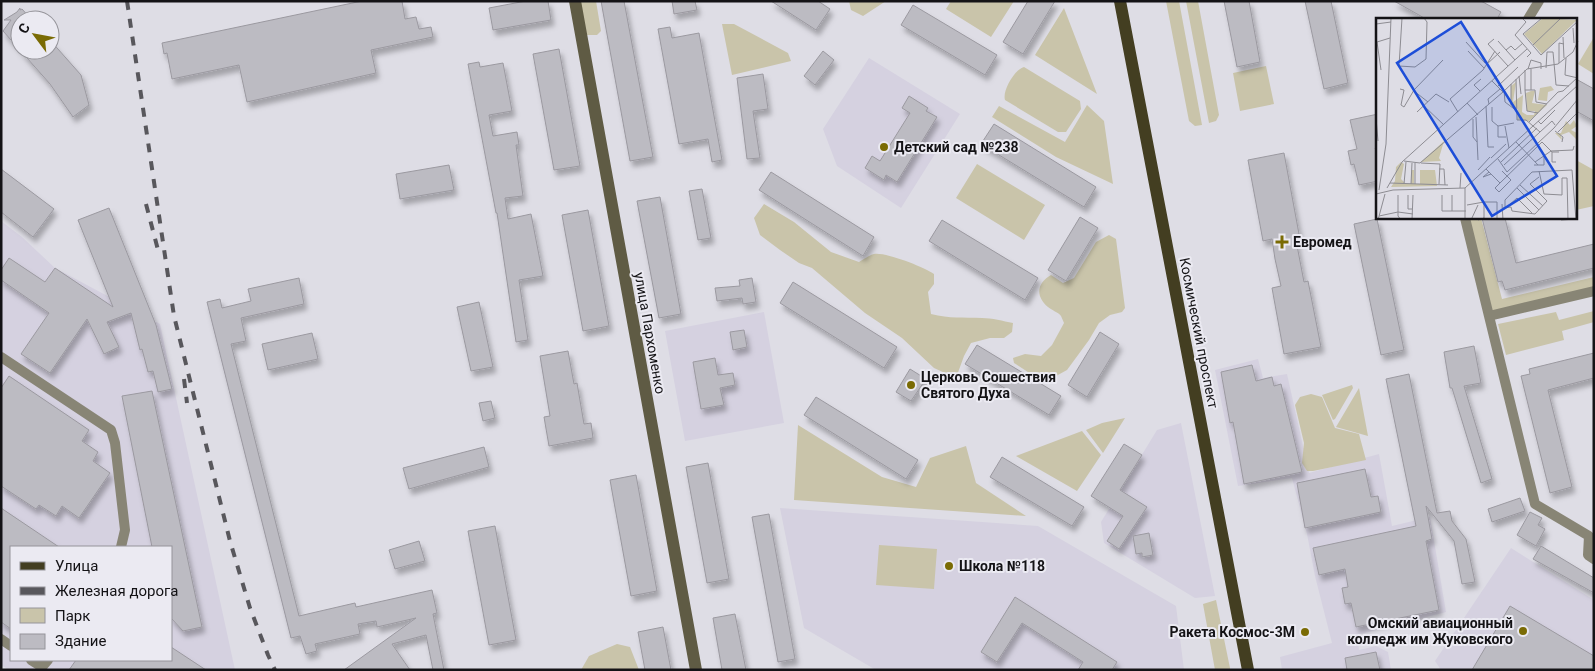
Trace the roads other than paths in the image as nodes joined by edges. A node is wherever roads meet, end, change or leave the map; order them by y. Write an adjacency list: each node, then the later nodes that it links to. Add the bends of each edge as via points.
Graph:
1 (575, 1): 13 (street, улица Пархоменко)
2 (1120, 1): 14 (main road, Космический проспект)
3 (1539, 1): 4 (street)
4 (1529, 18)
5 (1465, 219): 7 (street)
6 (1594, 291): 7 (street)
7 (1489, 316): 10 (street, via 1535,504 1589,536 1588,555)
8 (1, 357): 9 (street, via 111,430 125,530)
9 (121, 546)
10 (1594, 559)
11 (32, 661): 12 (street, via 42,668)
12 (47, 661)
13 (696, 670)
14 (1248, 670)

